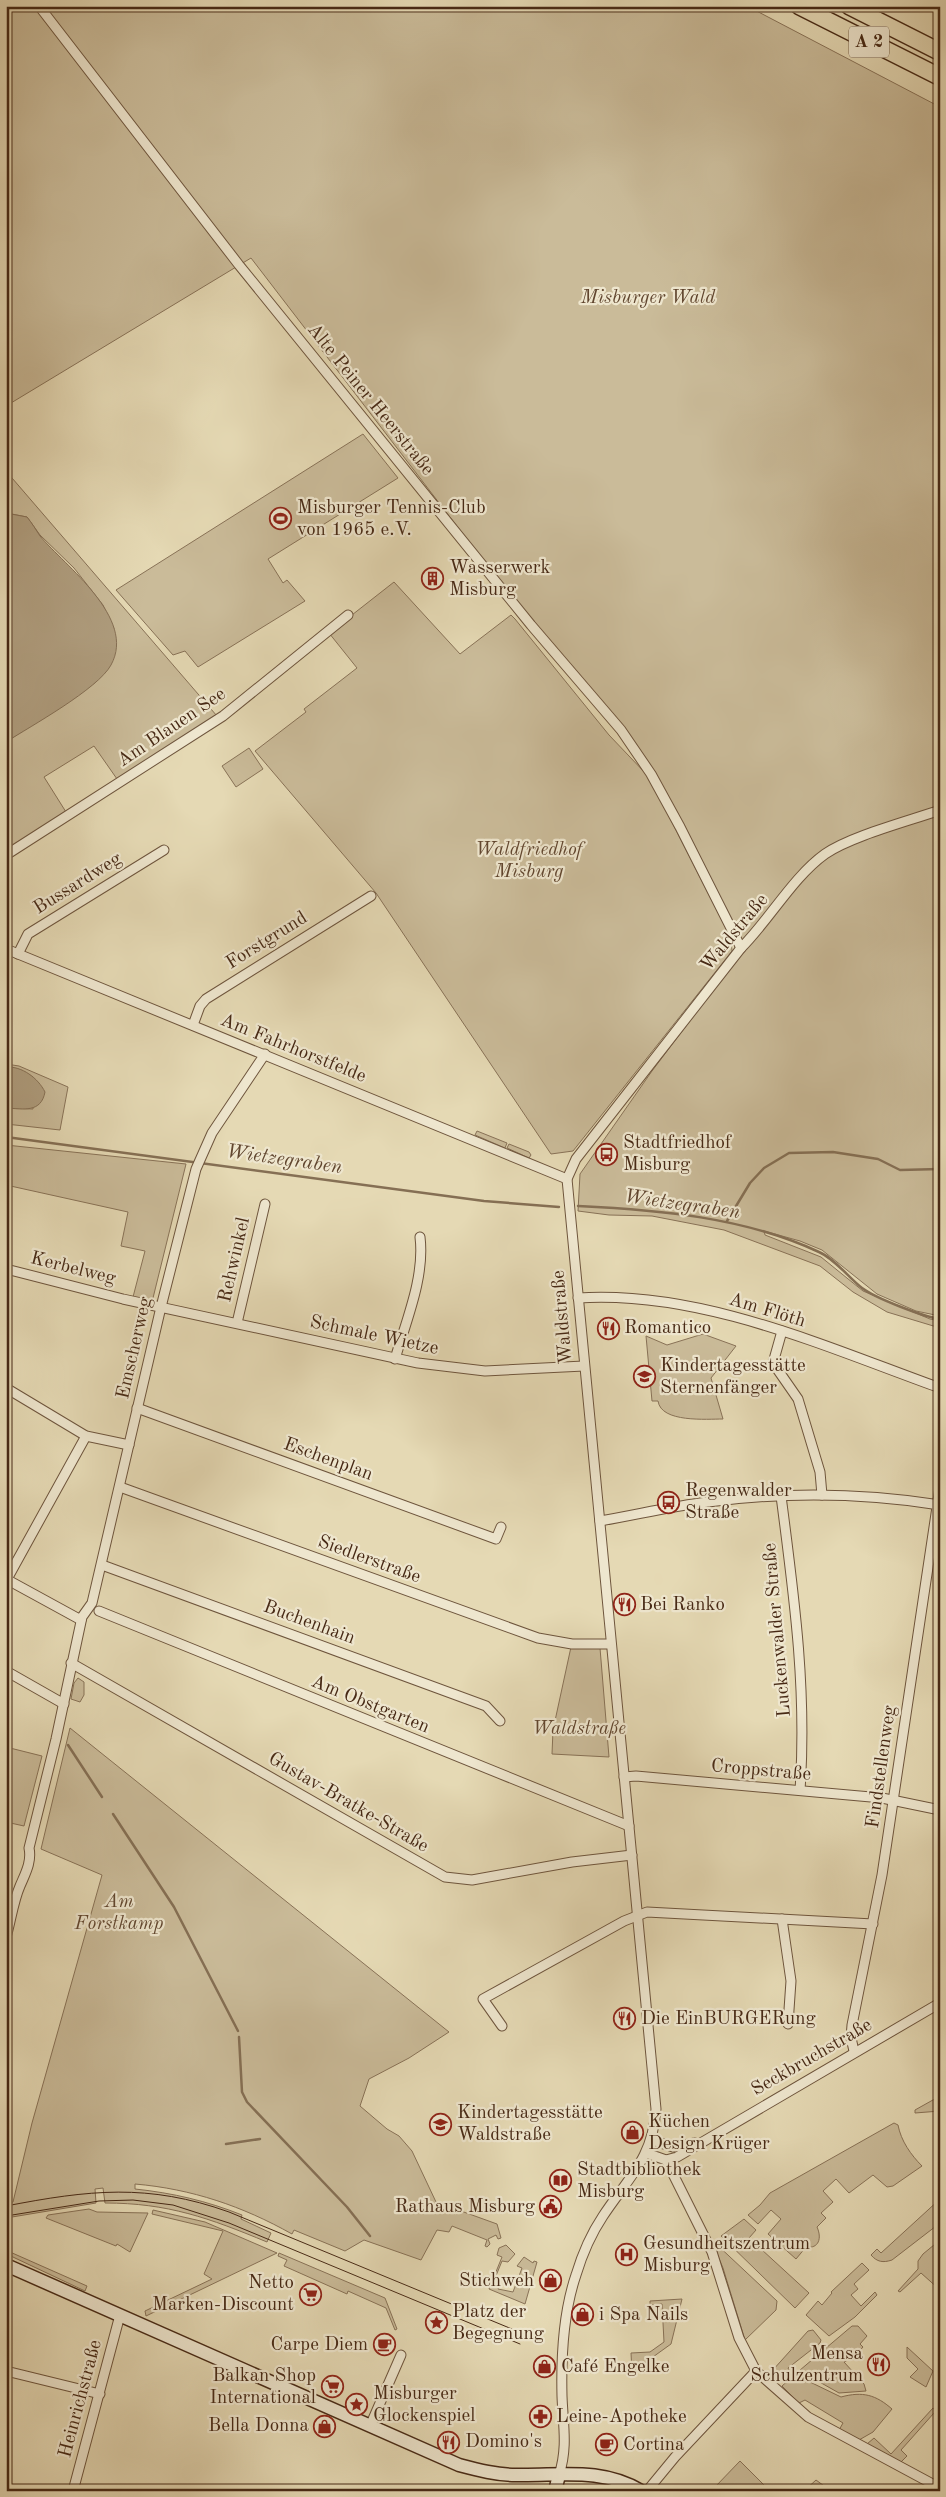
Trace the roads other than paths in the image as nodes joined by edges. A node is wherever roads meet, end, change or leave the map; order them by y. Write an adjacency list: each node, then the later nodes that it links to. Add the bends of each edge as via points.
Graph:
1 (39, 6): 11 (street, Alte Peiner Heerstraße, via 245,272 521,613 621,730 651,774)
2 (799, 6): 5 (highway, A 2)
3 (849, 6): 4 (highway, A 2)
4 (940, 52)
5 (940, 77)
6 (348, 615): 9 (street, Am Blauen See, via 223,716)
7 (940, 810): 11 (street, Waldstraße, via 848,842 826,853 809,867 757,933)
8 (164, 850): 13 (street, Bussardweg, via 28,934)
9 (6, 855)
10 (370, 896): 14 (street, Forstgrund, via 206,999)
11 (741, 948): 16 (street, Waldstraße, via 576,1159)
12 (6, 949): 13 (street, Am Fahrhorstfelde)
13 (18, 954): 14 (street, Am Fahrhorstfelde)
14 (193, 1025): 15 (street, Am Fahrhorstfelde)
15 (265, 1054): 16 (street, Am Fahrhorstfelde); 21 (street, Emscherweg, via 228,1107 202,1154)
16 (568, 1180): 20 (street, Waldstraße)
17 (265, 1204): 22 (street, Rehwinkel)
18 (420, 1237): 24 (street, via 422,1250 417,1275)
19 (6, 1269): 21 (street, Kerbelweg)
20 (578, 1298): 23 (street, Am Flöth, via 632,1298 735,1316); 25 (street, Waldstraße)
21 (161, 1307): 22 (street, Schmale Wietze); 28 (street, Emscherweg)
22 (237, 1323): 24 (street, Schmale Wietze)
23 (782, 1331): 27 (street, Am Flöth); 34 (street, via 773,1363 798,1399 820,1472)
24 (395, 1359): 25 (street, Schmale Wietze, via 485,1371)
25 (584, 1366): 36 (street, Waldstraße)
26 (6, 1388): 29 (street)
27 (940, 1388)
28 (138, 1408): 30 (street, Emscherweg); 37 (street, Eschenplan, via 496,1538)
29 (86, 1436): 30 (street); 39 (street)
30 (129, 1445): 32 (street, Emscherweg)
31 (940, 1486): 35 (street, Findstellenweg)
32 (120, 1487): 38 (street, Emscherweg); 42 (street, Siedlerstraße, via 538,1638 572,1644)
33 (781, 1496): 34 (street); 36 (street, via 708,1502); 48 (street, Luckenwalder Straße, via 802,1672)
34 (822, 1496): 35 (street)
35 (938, 1505): 49 (street, Findstellenweg)
36 (600, 1521): 42 (street, Waldstraße)
37 (501, 1527)
38 (102, 1565): 41 (street, Emscherweg, via 92,1603); 46 (street, Buchenhain, via 486,1706)
39 (6, 1579): 41 (street)
40 (99, 1611): 51 (street, Am Obstgarten)
41 (81, 1620): 43 (street, Emscherweg)
42 (610, 1644): 47 (street, Waldstraße)
43 (71, 1663): 45 (street); 52 (street, Gustav-Bratke-Straße, via 445,1877 472,1880)
44 (6, 1671): 45 (street)
45 (64, 1704): 56 (street, via 29,1848 26,1875 19,1887)
46 (500, 1720)
47 (624, 1777): 48 (street, Croppstraße); 51 (street, Waldstraße)
48 (800, 1790): 49 (street, Croppstraße)
49 (894, 1800): 50 (street, Croppstraße); 55 (street, Findstellenweg)
50 (940, 1810)
51 (629, 1826): 52 (street, Waldstraße)
52 (632, 1855): 53 (street, Waldstraße)
53 (638, 1916): 54 (street, via 647,1912); 59 (street, via 482,1999); 61 (street, Waldstraße, via 656,2109)
54 (782, 1918): 55 (street); 58 (street, via 791,1981)
55 (873, 1924): 60 (street, Findstellenweg, via 852,2025)
56 (6, 1937)
57 (940, 2003): 60 (street, Seckbruchstraße)
58 (788, 2024)
59 (502, 2026)
60 (854, 2051): 62 (street, Seckbruchstraße)
61 (652, 2140): 62 (street, Seckbruchstraße, via 673,2147); 63 (street, Waldstraße)
62 (702, 2141): 64 (street, Seckbruchstraße, via 683,2154)
63 (646, 2153): 64 (street); 72 (street, Waldstraße, via 602,2218 575,2276 564,2332 562,2394 565,2455)
64 (666, 2160): 69 (street, via 712,2252 739,2338)
65 (6, 2265): 66 (main road)
66 (120, 2315): 70 (street, Heinrichstraße); 71 (main road)
67 (401, 2355): 71 (street)
68 (6, 2371): 70 (street)
69 (756, 2371): 73 (street, via 808,2417); 77 (street)
70 (100, 2394): 74 (street, Heinrichstraße)
71 (370, 2426): 72 (main road, via 469,2468 515,2475)
72 (559, 2475): 75 (main road); 76 (main road, via 604,2475)
73 (940, 2488)
74 (74, 2491)
75 (555, 2491)
76 (641, 2491)
77 (647, 2491)

